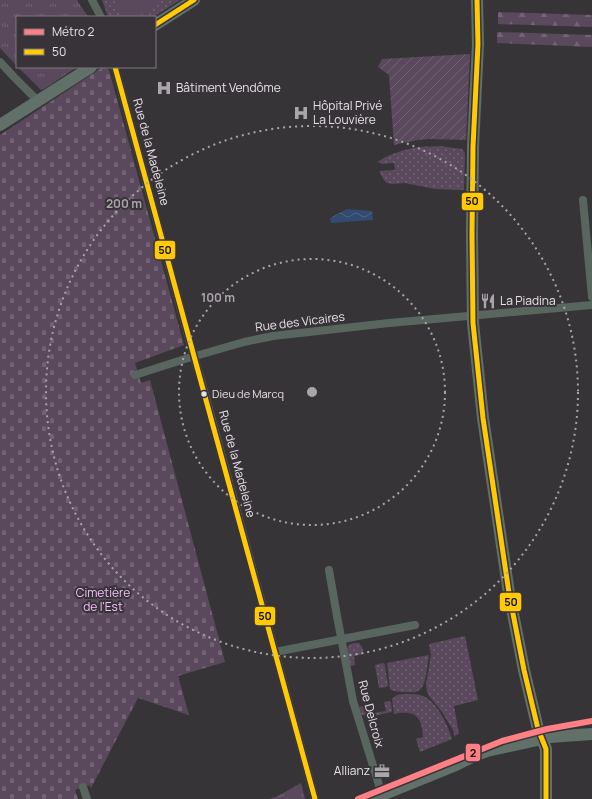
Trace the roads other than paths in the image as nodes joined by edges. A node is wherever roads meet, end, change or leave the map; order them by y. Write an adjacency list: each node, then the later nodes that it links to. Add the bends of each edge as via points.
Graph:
1 (92, 0): 4 (street)
2 (194, 0): 5 (street)
3 (477, 0): 14 (street, via 478,44 473,154)
4 (100, 16)
5 (156, 24)
6 (0, 62): 9 (street)
7 (89, 68): 9 (street)
8 (115, 68): 15 (street, Rue de la Madeleine)
9 (38, 101): 10 (street)
10 (0, 125)
11 (583, 200): 12 (street)
12 (592, 298)
13 (592, 305): 14 (street, Rue des Vicaires)
14 (473, 316): 15 (street, Rue des Vicaires, via 273,336); 22 (street, via 483,418 509,593 524,670)
15 (194, 356): 16 (street, Rue des Vicaires); 20 (street, Rue de la Madeleine)
16 (135, 375)
17 (329, 570): 19 (street, Rue Delcroix)
18 (415, 626): 19 (street)
19 (341, 639): 20 (street); 24 (street, Rue Delcroix, via 353,701)
20 (275, 652): 26 (street, Rue de la Madeleine)
21 (592, 736): 22 (street)
22 (543, 742): 24 (street, via 456,765); 27 (street, via 547,752)
23 (83, 787): 25 (street)
24 (379, 798)
25 (87, 799)
26 (314, 799)
27 (546, 799)

